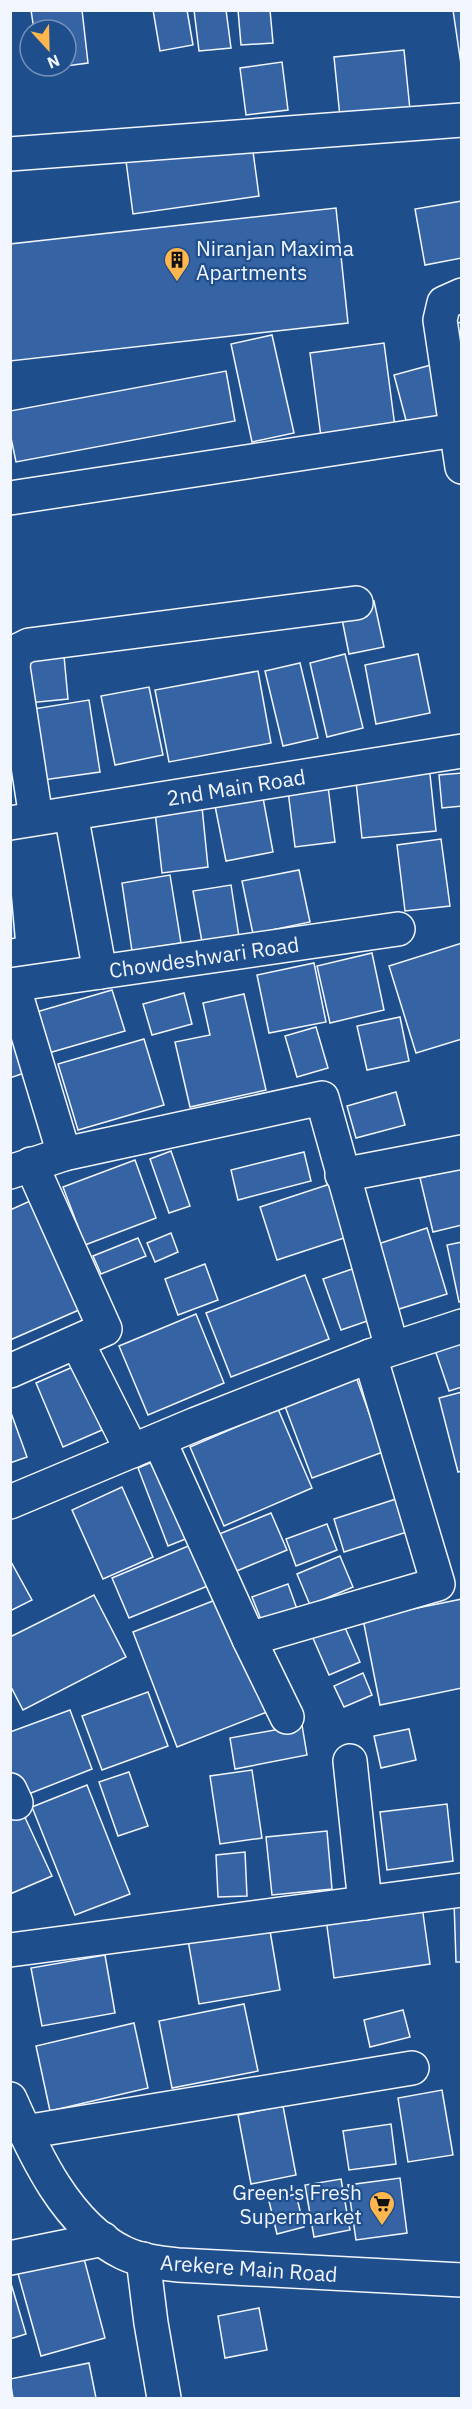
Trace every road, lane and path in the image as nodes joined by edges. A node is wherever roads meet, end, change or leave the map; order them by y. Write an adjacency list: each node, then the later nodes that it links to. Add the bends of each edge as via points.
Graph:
1 (462, 120): 2 (street)
2 (10, 154)
3 (462, 295): 4 (street, via 444,303 440,320)
4 (456, 430): 5 (street); 6 (street)
5 (462, 467)
6 (10, 498)
7 (356, 603): 10 (street, via 29,645 15,652)
8 (462, 751): 9 (street, 2nd Main Road)
9 (72, 814): 10 (street, 2nd Main Road); 12 (street)
10 (23, 821)
11 (398, 929): 12 (street, Chowdeshwari Road)
12 (100, 972): 13 (street, Chowdeshwari Road)
13 (12, 985): 15 (street)
14 (462, 1152): 17 (street)
15 (64, 1154): 16 (street); 17 (street, via 322,1098)
16 (21, 1168): 19 (street, via 105,1329)
17 (342, 1175): 20 (street)
18 (462, 1326): 20 (street)
19 (77, 1342): 21 (street); 22 (street)
20 (381, 1352): 22 (street); 24 (street, via 438,1584)
21 (10, 1371)
22 (146, 1445): 23 (street); 24 (street)
23 (10, 1502)
24 (249, 1639): 25 (street)
25 (287, 1717)
26 (350, 1761): 28 (street)
27 (462, 1890): 28 (street)
28 (365, 1903): 29 (street)
29 (10, 1950)
30 (412, 2068): 32 (street)
31 (10, 2099): 32 (street, Arekere Main Road)
32 (25, 2132): 33 (street, Arekere Main Road, via 60,2194)
33 (103, 2239): 34 (street); 35 (street, Arekere Main Road, via 124,2253)
34 (10, 2258)
35 (143, 2259): 36 (street, Arekere Main Road, via 209,2267); 37 (street)
36 (462, 2280)
37 (164, 2398)

